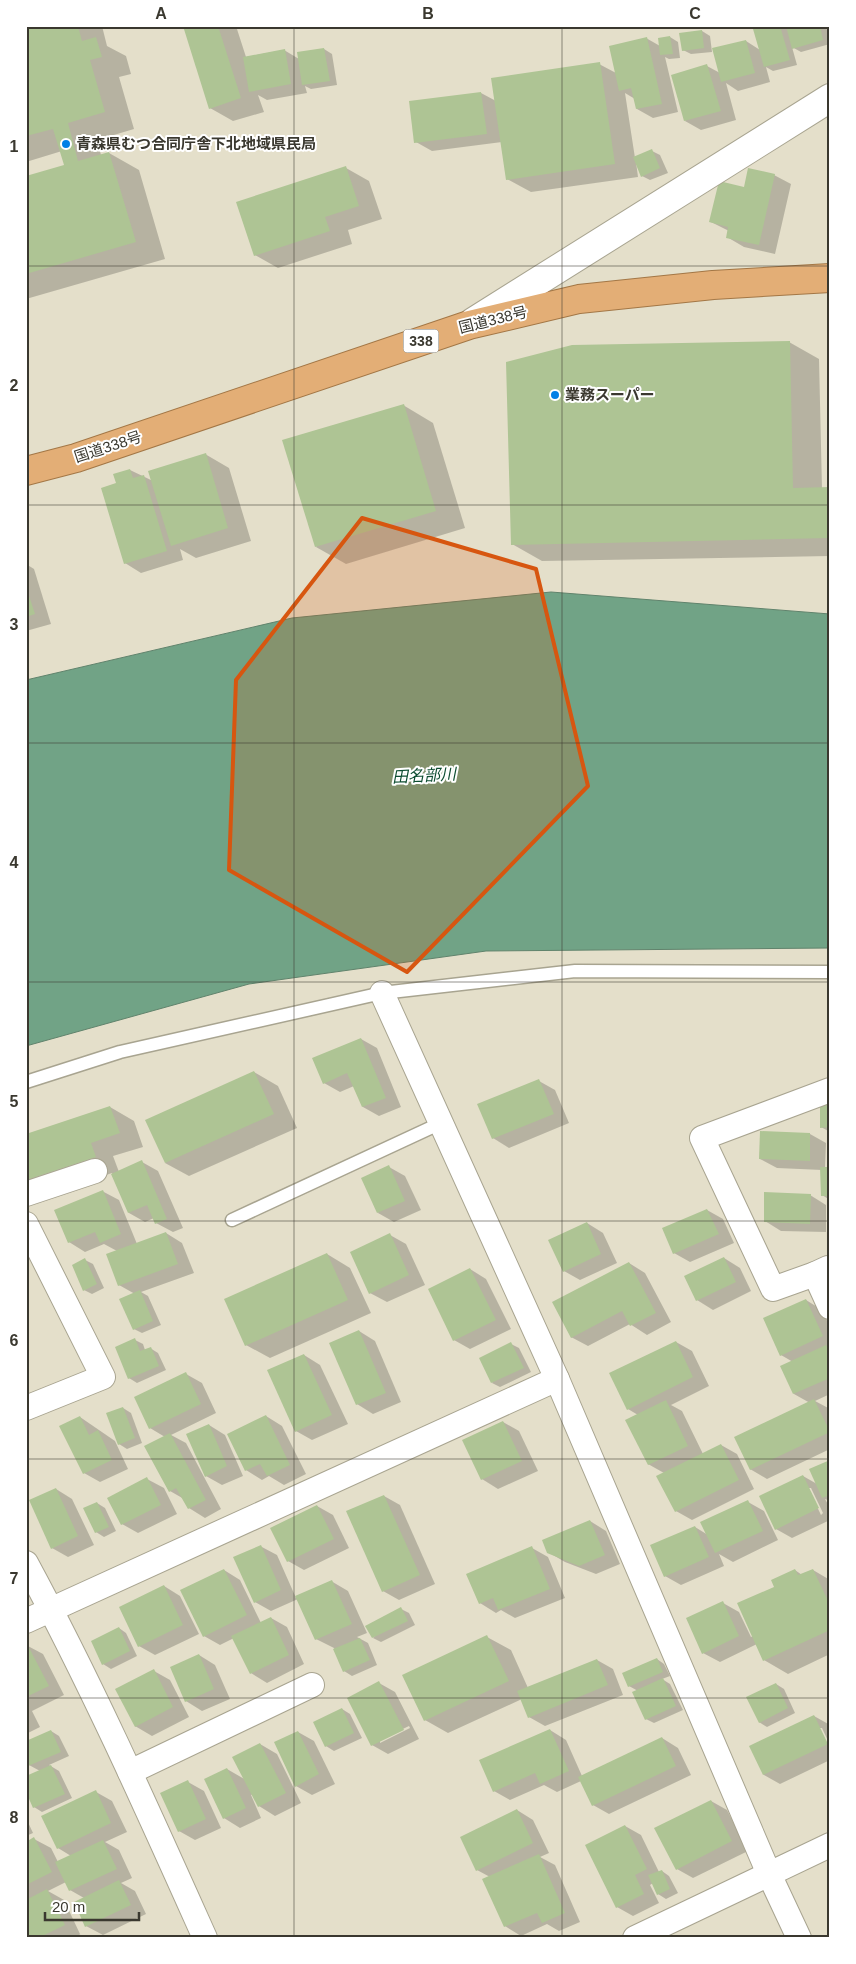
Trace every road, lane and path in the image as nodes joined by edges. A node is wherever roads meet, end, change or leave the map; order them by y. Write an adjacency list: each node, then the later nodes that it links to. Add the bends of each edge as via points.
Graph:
1 (830, 98): 3 (street)
2 (830, 278): 3 (highway, 国道338号 / 338, via 713,285 579,299)
3 (469, 325): 4 (highway, 国道338号 / 338, via 76,458)
4 (26, 471)
5 (830, 972): 6 (lane, via 575,970)
6 (382, 993): 7 (lane, via 120,1052); 9 (street)
7 (26, 1082)
8 (830, 1090): 14 (street, via 702,1138 773,1289)
9 (441, 1123): 12 (lane); 16 (street)
10 (96, 1171): 11 (street)
11 (26, 1194)
12 (232, 1220)
13 (26, 1224): 17 (street, via 103,1377)
14 (822, 1270): 15 (street)
15 (830, 1307)
16 (557, 1379): 19 (street); 24 (street)
17 (26, 1408)
18 (26, 1563): 19 (street)
19 (52, 1610): 20 (street); 22 (street)
20 (26, 1621)
21 (312, 1685): 22 (street)
22 (130, 1772): 25 (street)
23 (830, 1845): 24 (street)
24 (768, 1874): 26 (street); 27 (street)
25 (205, 1938)
26 (635, 1938)
27 (799, 1938)

